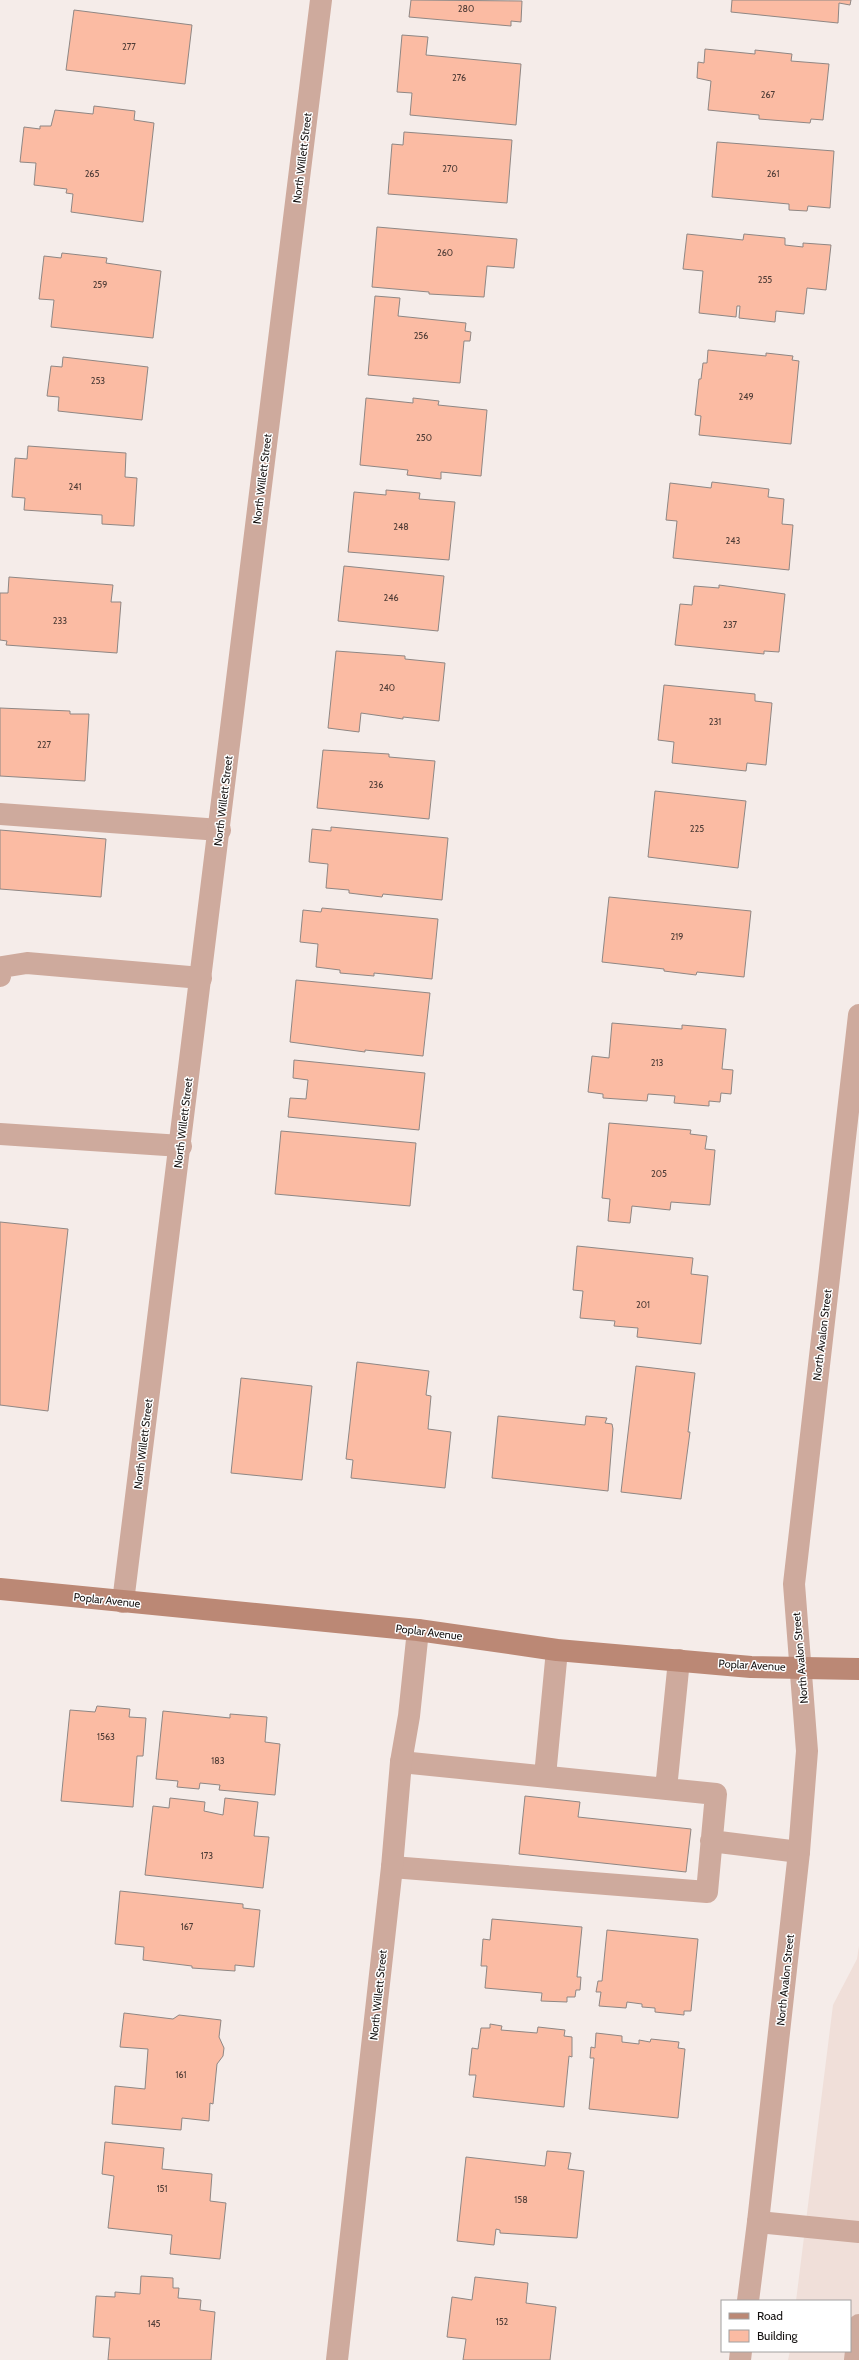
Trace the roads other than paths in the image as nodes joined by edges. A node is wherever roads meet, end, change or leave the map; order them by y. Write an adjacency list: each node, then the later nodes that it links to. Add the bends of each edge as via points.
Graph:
1 (321, 0): 3 (street, North Willett Street)
2 (0, 814): 3 (street)
3 (220, 830): 5 (street, North Willett Street)
4 (0, 976): 5 (street, via 2,967 27,963)
5 (201, 978): 8 (street, North Willett Street)
6 (859, 1015): 14 (street, North Avalon Street, via 794,1584)
7 (0, 1134): 8 (street)
8 (181, 1146): 10 (street, North Willett Street)
9 (0, 1589): 10 (main road, Poplar Avenue)
10 (123, 1602): 11 (main road, Poplar Avenue)
11 (418, 1630): 12 (main road, Poplar Avenue); 16 (street, North Willett Street, via 409,1716)
12 (557, 1650): 13 (main road, Poplar Avenue); 17 (street)
13 (679, 1660): 14 (main road, Poplar Avenue, via 752,1667); 18 (street)
14 (800, 1668): 15 (main road, Poplar Avenue); 20 (street, North Avalon Street, via 807,1751)
15 (859, 1669)
16 (401, 1762): 17 (street); 21 (street, North Willett Street)
17 (545, 1776): 18 (street)
18 (666, 1789): 19 (street, via 716,1794)
19 (711, 1841): 20 (street); 21 (street, via 706,1892)
20 (799, 1852): 22 (street, North Avalon Street)
21 (392, 1867): 26 (street, North Willett Street)
22 (758, 2222): 23 (street); 24 (street, North Avalon Street)
23 (859, 2232)
24 (748, 2300)
25 (859, 2325): 27 (street)
26 (337, 2360)
27 (855, 2360)

